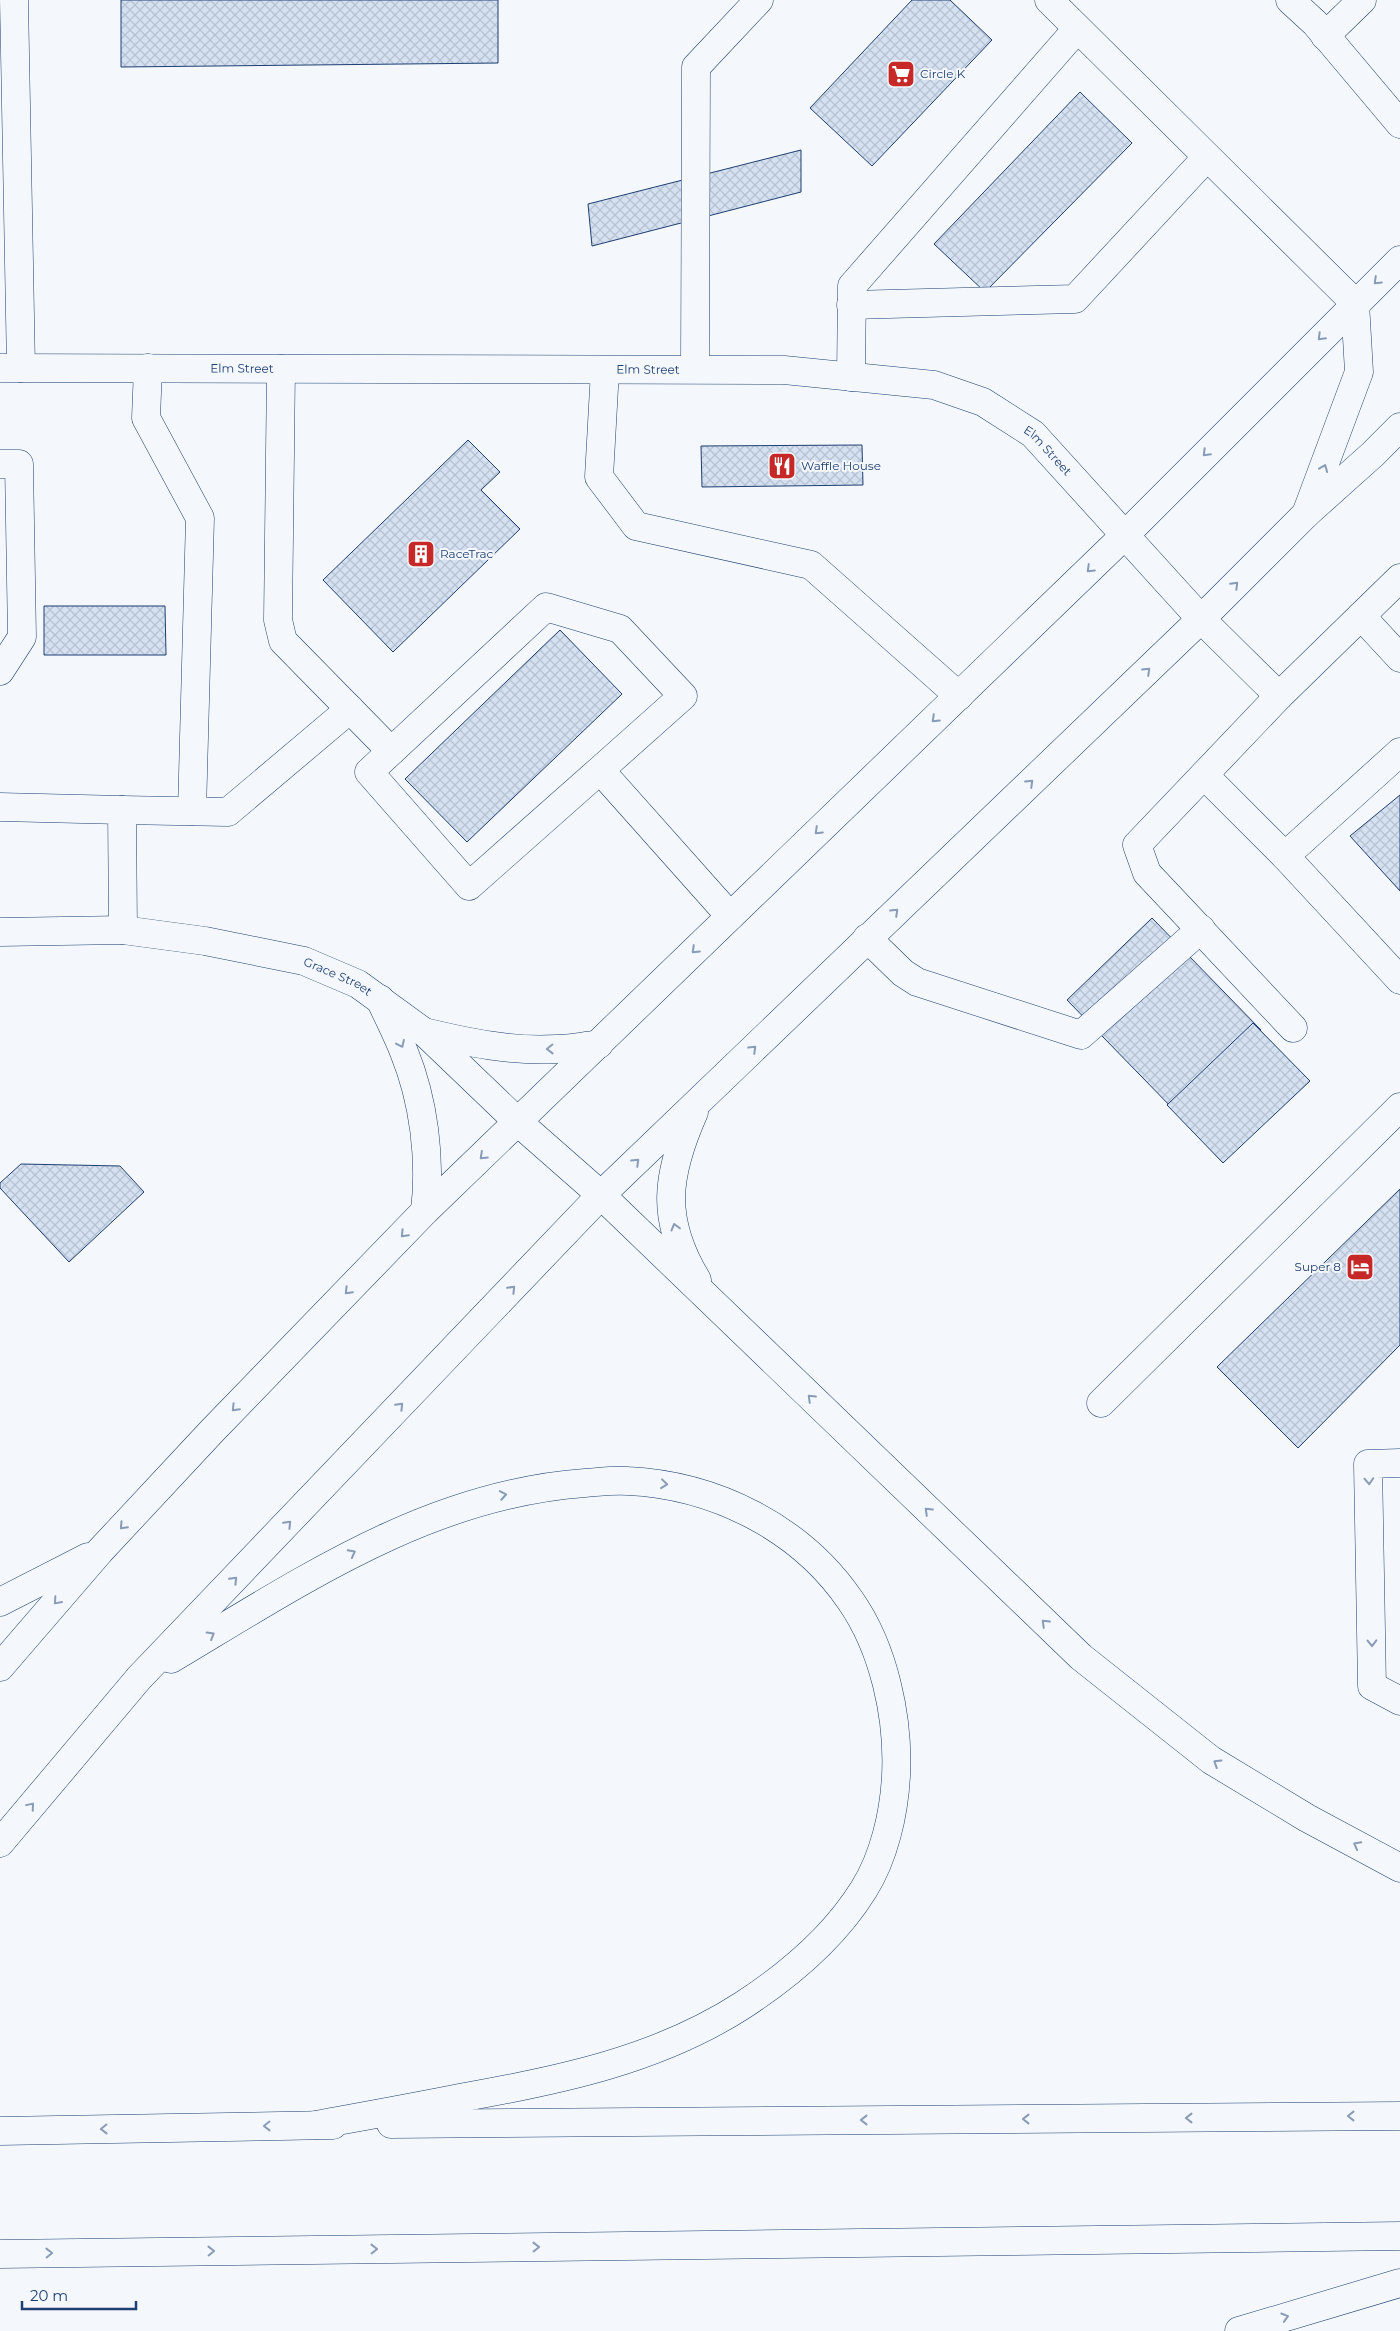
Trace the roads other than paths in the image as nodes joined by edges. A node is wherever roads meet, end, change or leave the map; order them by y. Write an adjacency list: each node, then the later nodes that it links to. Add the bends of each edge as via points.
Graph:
1 (14, 0): 13 (main road)
2 (759, 0): 16 (main road, via 696,67)
3 (1049, 0): 6 (main road)
4 (1290, 0): 7 (main road)
5 (1362, 0): 7 (main road)
6 (1078, 28): 9 (main road); 12 (main road, via 852,286)
7 (1325, 36): 8 (main road)
8 (1400, 124)
9 (1207, 157): 11 (main road); 12 (main road, via 1075,299)
10 (1400, 260): 11 (main road, one-way to 11)
11 (1355, 303): 21 (main road, one-way to 11, via 1359,372); 22 (main road, one-way to 22)
12 (852, 304): 18 (main road)
13 (11, 368): 14 (main road, Elm Street)
14 (148, 368): 15 (main road, Elm Street); 37 (main road, via 146,418 200,518)
15 (281, 369): 17 (main road, Elm Street); 30 (main road, via 278,620 283,641)
16 (695, 369): 17 (main road, Elm Street); 18 (main road, Elm Street, via 784,370)
17 (605, 370): 28 (main road, via 599,477 636,526 811,565)
18 (851, 377): 22 (main road, Elm Street, via 934,385 983,402 1033,434)
19 (1400, 427): 21 (main road)
20 (0, 464): 27 (main road, via 19,464 22,637)
21 (1306, 514): 25 (main road, one-way to 21)
22 (1125, 535): 25 (main road, Elm Street); 28 (main road, one-way to 28)
23 (1400, 578): 24 (main road)
24 (1361, 616): 26 (main road); 29 (main road)
25 (1201, 619): 29 (main road, Elm Street); 43 (main road, one-way to 25)
26 (1400, 658)
27 (0, 671)
28 (959, 696): 39 (main road, one-way to 39)
29 (1279, 696): 34 (main road)
30 (350, 709): 31 (main road); 37 (main road, via 228,812)
31 (391, 751): 33 (main road, via 369,772 469,886); 33 (main road, via 546,607 620,629 682,696)
32 (1400, 752): 38 (main road)
33 (600, 770): 39 (main road)
34 (1204, 775): 38 (main road); 40 (main road, via 1137,845 1147,873)
35 (0, 807): 36 (main road)
36 (122, 810): 37 (main road); 41 (main road)
37 (192, 812)
38 (1285, 856): 44 (main road)
39 (730, 916): 48 (main road, one-way to 48)
40 (1201, 929): 43 (main road, via 1081,1035 917,982); 46 (main road)
41 (123, 930): 42 (main road, Grace Street); 45 (main road, Grace Street, via 205,941 304,961 358,984)
42 (0, 932)
43 (867, 938): 49 (main road, one-way to 43)
44 (1400, 980)
45 (380, 999): 47 (main road, Grace Street); 53 (main road, one-way to 53, via 405,1053 421,1110 427,1152)
46 (1294, 1028)
47 (424, 1032): 48 (main road, one-way to 47, via 526,1049); 51 (main road, Grace Street)
48 (599, 1044): 51 (main road)
49 (698, 1103): 52 (main road, one-way to 49); 54 (main road, one-way to 49, via 686,1261 674,1228 670,1204 677,1157)
50 (1400, 1107): 55 (main road)
51 (519, 1123): 52 (main road, Grace Street); 53 (main road, one-way to 53)
52 (601, 1195): 54 (main road, Grace Street); 60 (main road, one-way to 52)
53 (425, 1211): 57 (main road, one-way to 57)
54 (711, 1302): 63 (main road, one-way to 54, via 1307,1818 1212,1760 1080,1657)
55 (1102, 1403)
56 (1400, 1464): 61 (main road, one-way to 61, via 1368,1464 1372,1686)
57 (100, 1551): 58 (main road); 59 (main road, one-way to 59)
58 (0, 1602)
59 (0, 1667)
60 (140, 1678): 62 (main road, one-way to 60); 65 (main road, one-way to 65, via 354,1551 430,1518 494,1496 561,1485 625,1480 677,1486 722,1499 774,1527 818,1561 851,1601 874,1646 890,1695 897,1746 895,1795 884,1844 865,1888 830,1933 792,1970 742,2006 631,2060 530,2086)
61 (1400, 1700)
62 (0, 1843)
63 (1400, 1868)
64 (1400, 2116): 65 (main road, one-way to 65)
65 (316, 2125): 66 (main road, one-way to 66)
66 (0, 2132)
67 (1400, 2236): 68 (main road, one-way to 67)
68 (0, 2254)
69 (1400, 2283): 70 (main road, one-way to 69)
70 (1238, 2331)

